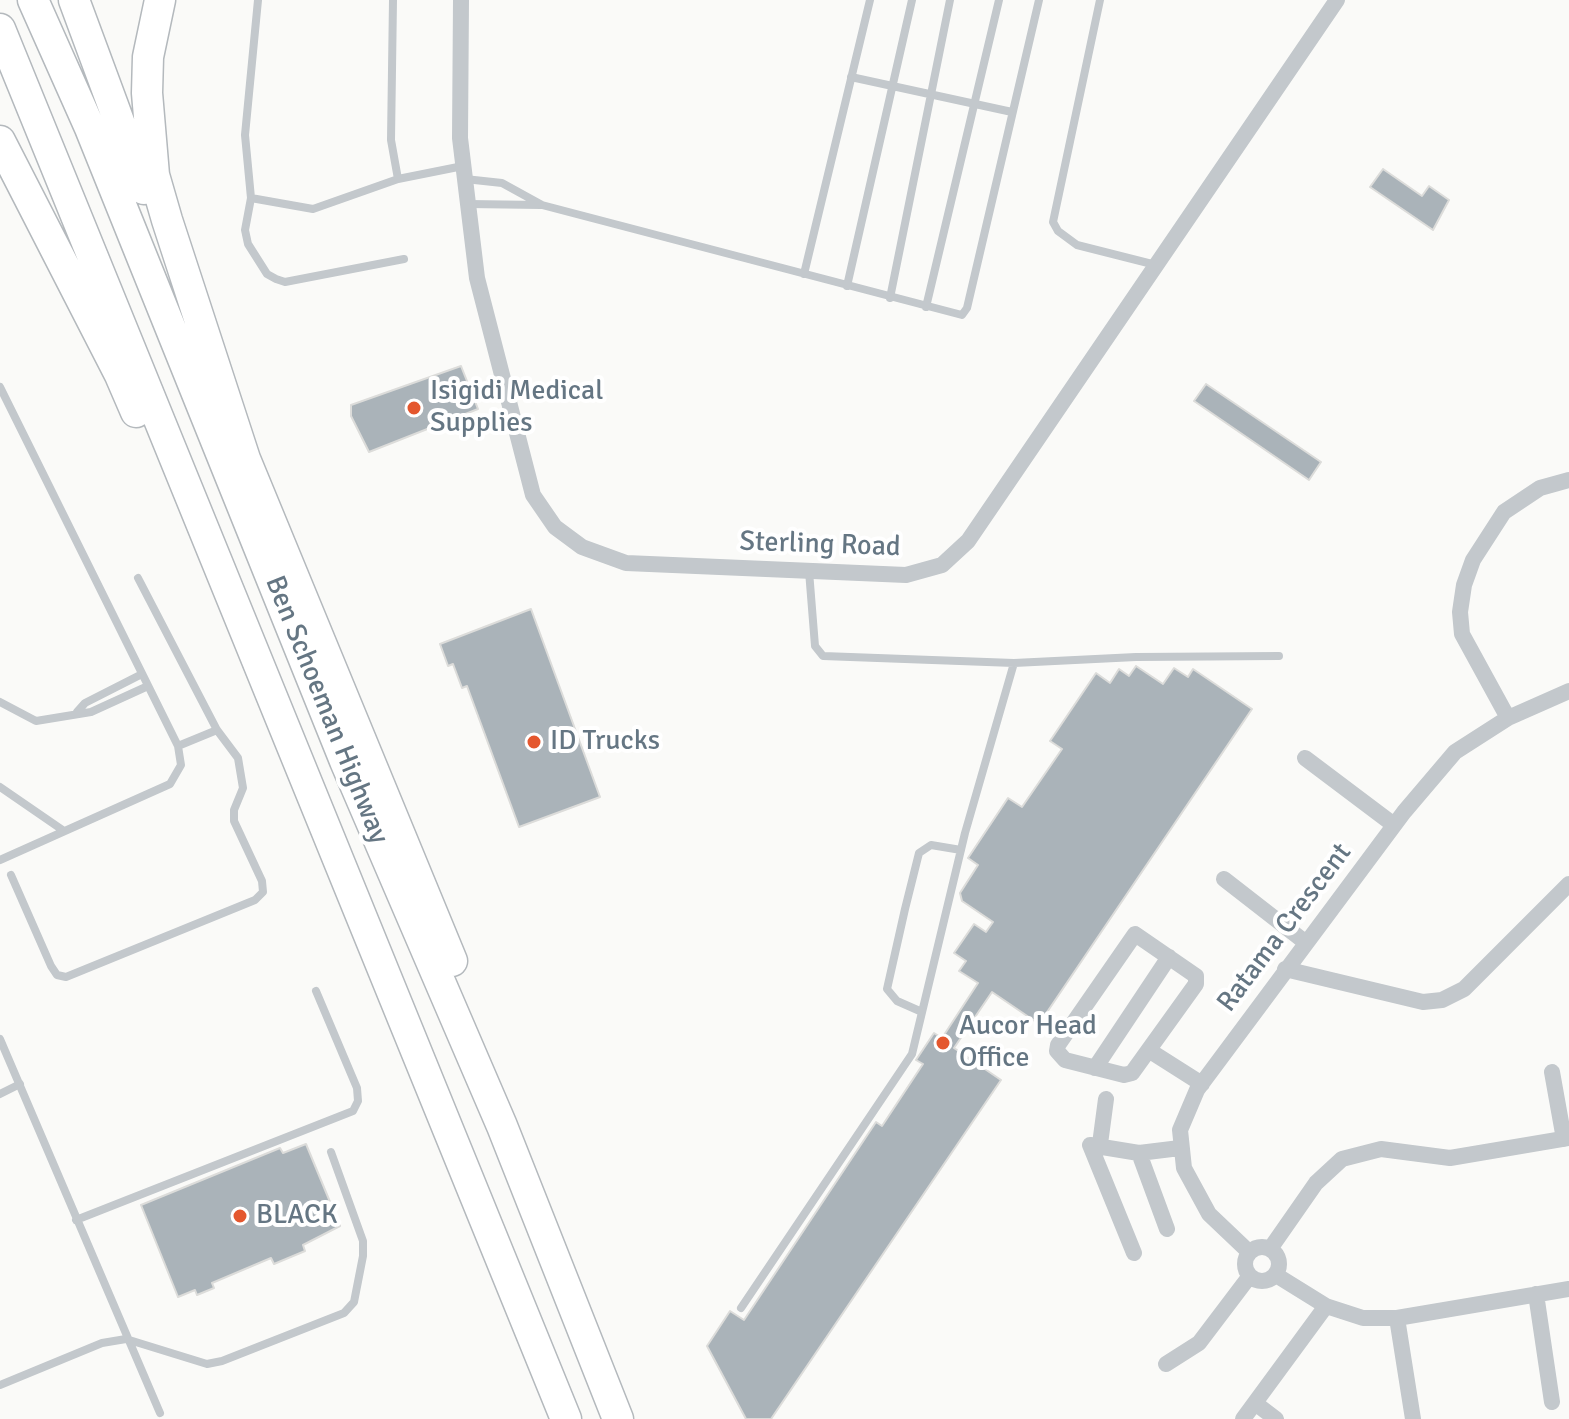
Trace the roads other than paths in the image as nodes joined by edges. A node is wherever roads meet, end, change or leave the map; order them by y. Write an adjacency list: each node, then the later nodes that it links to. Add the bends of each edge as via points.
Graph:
1 (33, 0): 71 (highway, Ben Schoeman Highway, via 90,128 345,761)
2 (74, 0): 34 (highway, via 214,390)
3 (160, 0): 34 (highway, via 147,81 154,175)
4 (258, 0): 23 (lane, via 245,135)
5 (393, 0): 22 (lane, via 391,140)
6 (461, 0): 21 (street, Sterling Road)
7 (870, 0): 15 (lane)
8 (912, 0): 16 (lane)
9 (950, 0): 17 (lane)
10 (999, 0): 18 (lane)
11 (1039, 0): 19 (lane)
12 (1100, 0): 27 (lane, via 1053,222 1077,245)
13 (1337, 0): 27 (street, Sterling Road)
14 (0, 29): 45 (highway, Ben Schoeman Highway)
15 (851, 77): 16 (lane); 28 (lane)
16 (891, 85): 17 (lane); 29 (lane)
17 (930, 94): 18 (lane); 30 (lane)
18 (974, 104): 19 (lane); 31 (lane)
19 (1012, 112): 31 (lane, via 967,308 959,315)
20 (0, 141): 45 (highway, via 120,375 211,594 255,679)
21 (464, 172): 22 (lane); 24 (street, Sterling Road); 25 (lane, via 510,186)
22 (398, 179): 23 (lane, via 313,209)
23 (251, 198): 26 (lane, via 248,244 276,279 285,282)
24 (468, 204): 25 (lane); 36 (street, Sterling Road, via 477,278 519,449 533,495 555,527 582,547 626,563)
25 (542, 205): 28 (lane)
26 (404, 259)
27 (1156, 265): 36 (street, Sterling Road, via 956,555 928,571 906,575)
28 (804, 274): 29 (lane)
29 (847, 286): 30 (lane)
30 (890, 298): 31 (lane)
31 (926, 307)
32 (0, 387): 33 (lane)
33 (3, 402): 40 (lane)
34 (245, 459): 71 (highway, via 433,911 482,1043)
35 (1569, 480): 46 (street, via 1540,488 1504,512 1473,560 1464,585 1462,634)
36 (809, 571): 39 (lane, via 815,646 823,656)
37 (138, 578): 47 (lane)
38 (1279, 656): 39 (lane)
39 (1014, 663): 53 (lane)
40 (142, 674): 41 (lane); 44 (lane)
41 (148, 686): 44 (lane, via 91,712); 48 (lane)
42 (1569, 691): 46 (street, Ratama Crescent)
43 (0, 702): 44 (lane, via 36,721)
44 (77, 712)
45 (281, 716): 95 (highway, Ben Schoeman Highway)
46 (1508, 718): 51 (street, Ratama Crescent, via 1455,752)
47 (217, 730): 48 (lane); 55 (lane, via 233,748 243,775 234,821 262,881 263,892 255,900 66,977 51,966)
48 (178, 746): 52 (lane, via 181,765 170,784)
49 (1305, 758): 51 (street)
50 (0, 787): 52 (lane)
51 (1394, 825): 58 (street, Ratama Crescent)
52 (64, 831): 54 (lane)
53 (961, 850): 62 (lane); 62 (lane, via 931,845 919,853 905,909 887,989 897,1001)
54 (0, 860)
55 (11, 875)
56 (1224, 879): 58 (street)
57 (1569, 884): 60 (street, via 1464,989 1442,1000 1423,1002)
58 (1305, 942): 60 (street, Ratama Crescent)
59 (1169, 957): 64 (street, via 1198,979); 65 (street); 65 (street, via 1140,936 1130,937 1058,1045 1065,1060)
60 (1285, 969): 68 (street, Ratama Crescent)
61 (316, 991): 77 (lane, via 357,1088 353,1111)
62 (922, 1012): 87 (lane, via 905,1068)
63 (0, 1039): 67 (lane)
64 (1150, 1051): 65 (street, via 1138,1069 1124,1075); 68 (street)
65 (1095, 1068)
66 (1552, 1072): 72 (street)
67 (20, 1084): 69 (lane); 77 (lane)
68 (1202, 1084): 74 (street, Ratama Crescent, via 1185,1113)
69 (0, 1094)
70 (1106, 1099): 73 (street)
71 (502, 1126): 96 (highway, Ben Schoeman Highway)
72 (1566, 1138): 79 (street, via 1450,1158 1381,1149 1342,1159 1316,1183)
73 (1100, 1144): 76 (street); 81 (street, via 1090,1147)
74 (1180, 1148): 76 (street); 80 (street, Ratama Crescent, via 1192,1189 1209,1214)
75 (331, 1152): 89 (lane, via 363,1241 350,1308 207,1364)
76 (1139, 1153): 78 (street)
77 (76, 1220): 89 (lane)
78 (1167, 1229)
79 (1270, 1249): 80 (street); 82 (street, via 1279,1263)
80 (1249, 1252): 83 (street, via 1244,1264)
81 (1134, 1253)
82 (1276, 1275): 83 (street, via 1263,1282); 86 (street)
83 (1249, 1277): 90 (street, via 1199,1343)
84 (1569, 1289): 85 (street)
85 (1536, 1294): 88 (street); 92 (street)
86 (1326, 1306): 88 (street, via 1363,1318); 93 (street)
87 (741, 1308)
88 (1397, 1318): 99 (street)
89 (126, 1339): 91 (lane, via 102,1343); 94 (lane)
90 (1166, 1364)
91 (0, 1385)
92 (1552, 1402)
93 (1255, 1403): 97 (street); 98 (street)
94 (160, 1413)
95 (566, 1419)
96 (618, 1419)
97 (1243, 1419)
98 (1276, 1419)
99 (1413, 1419)

